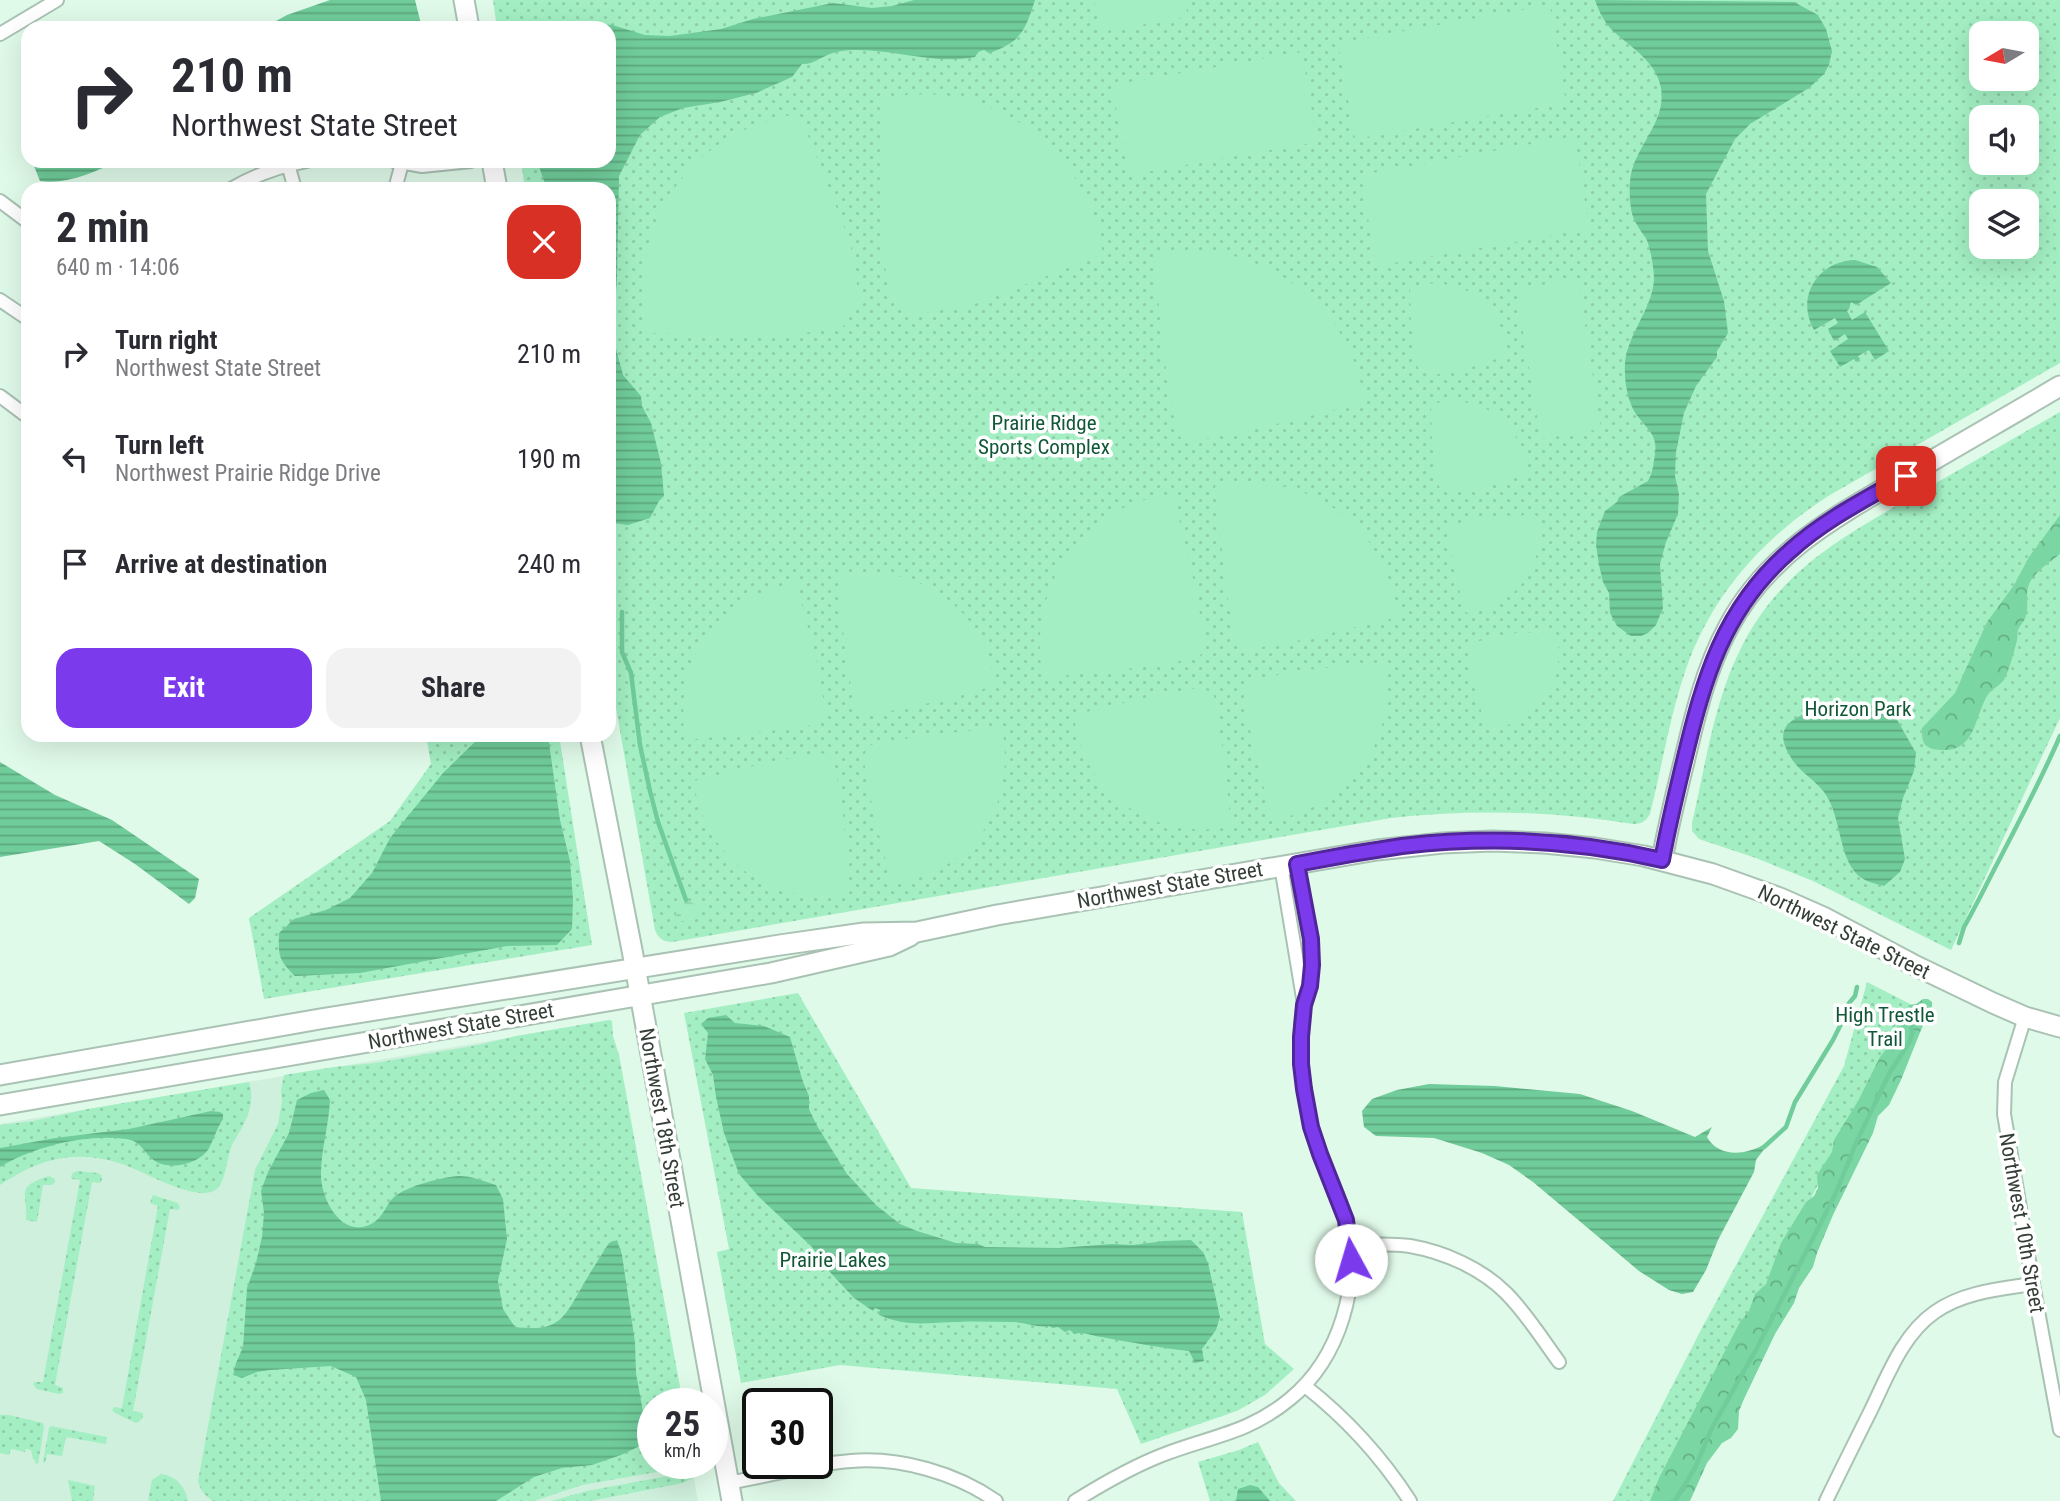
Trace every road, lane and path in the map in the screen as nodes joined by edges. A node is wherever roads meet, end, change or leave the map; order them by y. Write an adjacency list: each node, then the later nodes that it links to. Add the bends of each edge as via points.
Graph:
1 (57, 0): 4 (street)
2 (464, 0): 5 (main road)
3 (21, 21): 6 (street)
4 (22, 21)
5 (468, 21)
6 (0, 34)
7 (275, 168): 8 (street)
8 (244, 182)
9 (0, 201): 10 (street)
10 (21, 217)
11 (0, 300): 12 (street)
12 (21, 314)
13 (2060, 386): 17 (main road, via 1826,522 1766,574 1730,624 1710,667)
14 (0, 396): 15 (street)
15 (21, 412)
16 (591, 742): 20 (main road, Northwest 18th Street)
17 (1662, 860): 18 (main road, Northwest State Street, via 1570,845 1492,841 1403,846); 23 (main road, Northwest State Street, via 1780,898)
18 (1289, 865): 19 (main road, Northwest State Street); 22 (street); 22 (street, via 1311,939 1310,986)
19 (917, 932): 20 (main road, Northwest State Street, via 864,933); 21 (main road, Northwest State Street, via 889,946 771,973)
20 (635, 970): 21 (main road, Northwest 18th Street); 25 (main road, Northwest State Street)
21 (640, 995): 26 (main road, Northwest State Street); 32 (main road, Northwest 18th Street)
22 (1304, 1005): 27 (street, via 1301,1064 1308,1113 1343,1208)
23 (2025, 1017): 24 (main road, Northwest State Street); 28 (street, Northwest 10th Street, via 2005,1082 2004,1103)
24 (2060, 1027)
25 (0, 1075)
26 (0, 1105)
27 (1350, 1245): 29 (street, via 1408,1246 1444,1255 1476,1271 1515,1302); 30 (street, via 1350,1283 1342,1319)
28 (2032, 1284): 31 (street, Northwest 10th Street); 36 (street, via 1957,1300 1914,1331)
29 (1559, 1362)
30 (1305, 1386): 34 (street, via 1254,1424 1163,1455); 35 (street, via 1371,1446)
31 (2060, 1430)
32 (730, 1492): 33 (street, via 839,1462 886,1462 941,1475)
33 (996, 1501)
34 (1075, 1501)
35 (1410, 1501)
36 (1826, 1501)

